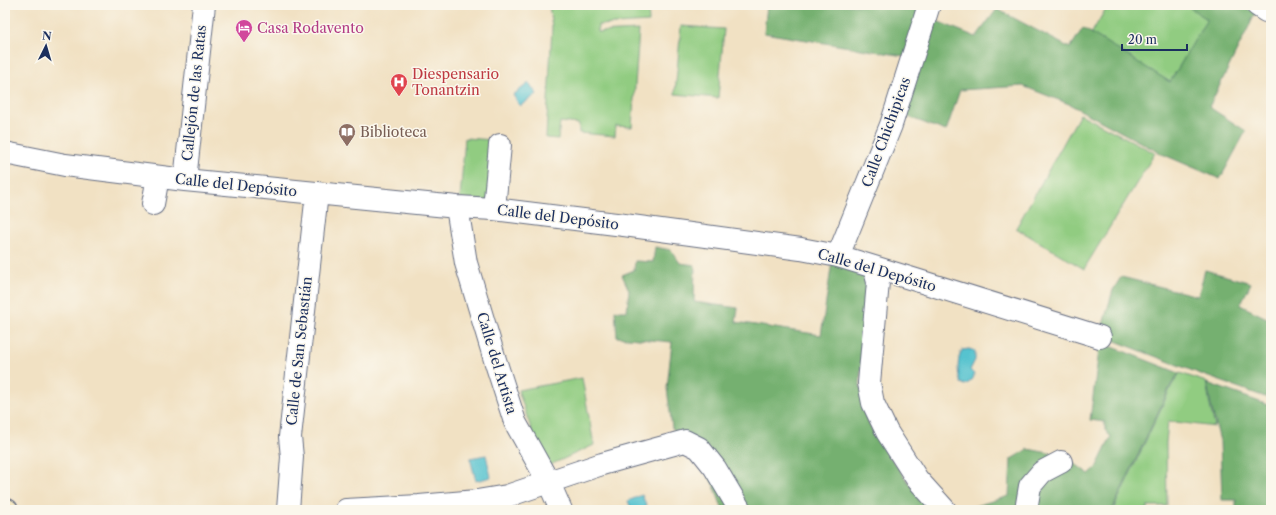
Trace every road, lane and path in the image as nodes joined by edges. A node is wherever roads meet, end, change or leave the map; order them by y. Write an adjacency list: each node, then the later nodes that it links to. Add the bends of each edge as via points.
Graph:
1 (204, 5): 6 (street, Callejón de las Ratas)
2 (930, 5): 11 (street, Calle Chichipicas, via 891,125)
3 (500, 145): 10 (street)
4 (5, 153): 5 (street, Calle del Depósito, via 65,165)
5 (158, 177): 6 (street, Calle del Depósito); 8 (street)
6 (185, 180): 7 (street, Calle del Depósito)
7 (317, 193): 9 (street, Calle del Depósito); 16 (street, Calle de San Sebastián, via 290,437 292,457)
8 (153, 204)
9 (457, 207): 10 (street, Calle del Depósito); 15 (street, Calle del Artista, via 466,263 515,422)
10 (494, 209): 11 (street, Calle del Depósito)
11 (838, 256): 12 (street, Calle del Depósito)
12 (874, 266): 13 (street, Calle del Depósito); 20 (street, via 878,282 869,383 873,403 887,432 916,479)
13 (1100, 337)
14 (1061, 462): 21 (street, via 1042,472 1030,486)
15 (549, 483): 17 (street, via 507,496 476,501); 18 (street, Calle del Artista); 19 (street, via 602,464 685,441 699,448 716,468)
16 (288, 510)
17 (346, 510)
18 (561, 510)
19 (740, 510)
20 (945, 510)
21 (1026, 510)

